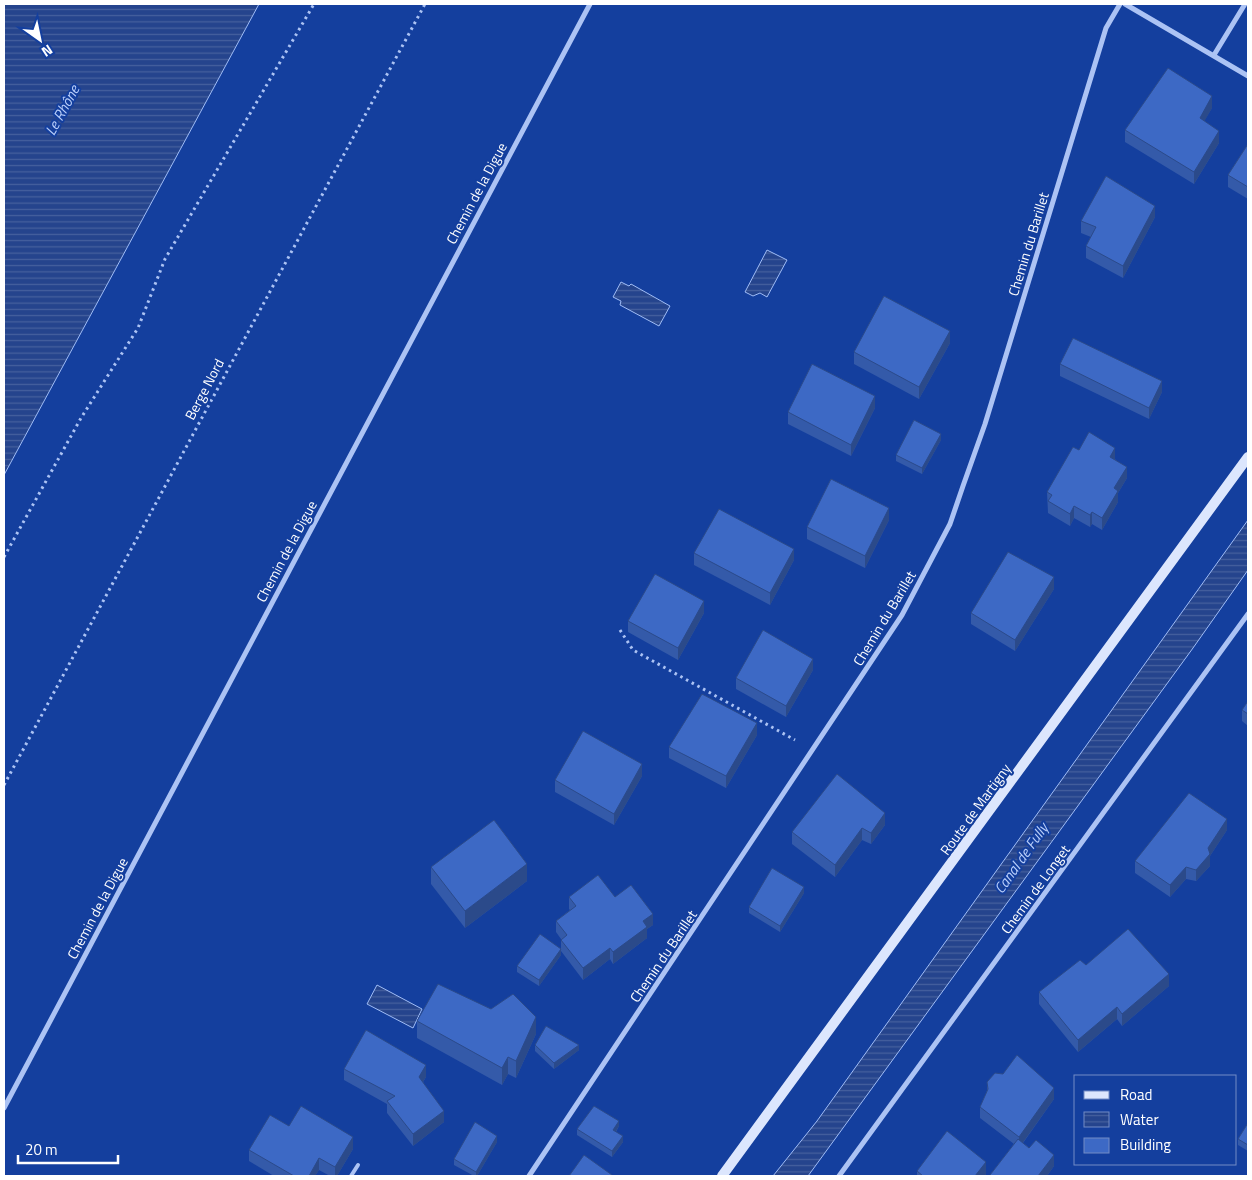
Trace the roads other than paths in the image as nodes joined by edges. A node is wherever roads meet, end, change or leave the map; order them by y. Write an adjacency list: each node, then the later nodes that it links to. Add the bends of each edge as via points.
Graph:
1 (590, 4): 9 (street, Chemin de la Digue)
2 (1120, 4): 12 (street, Chemin du Barillet, via 1106,28 950,524 905,611)
3 (1125, 4): 5 (street)
4 (1245, 4): 5 (street)
5 (1214, 55): 6 (street)
6 (1248, 76)
7 (1248, 457): 13 (main road, Route de Martigny)
8 (1248, 614): 14 (street, Chemin de Longet)
9 (4, 1108)
10 (358, 1165): 11 (lane)
11 (351, 1176)
12 (529, 1176)
13 (722, 1176)
14 (839, 1176)

